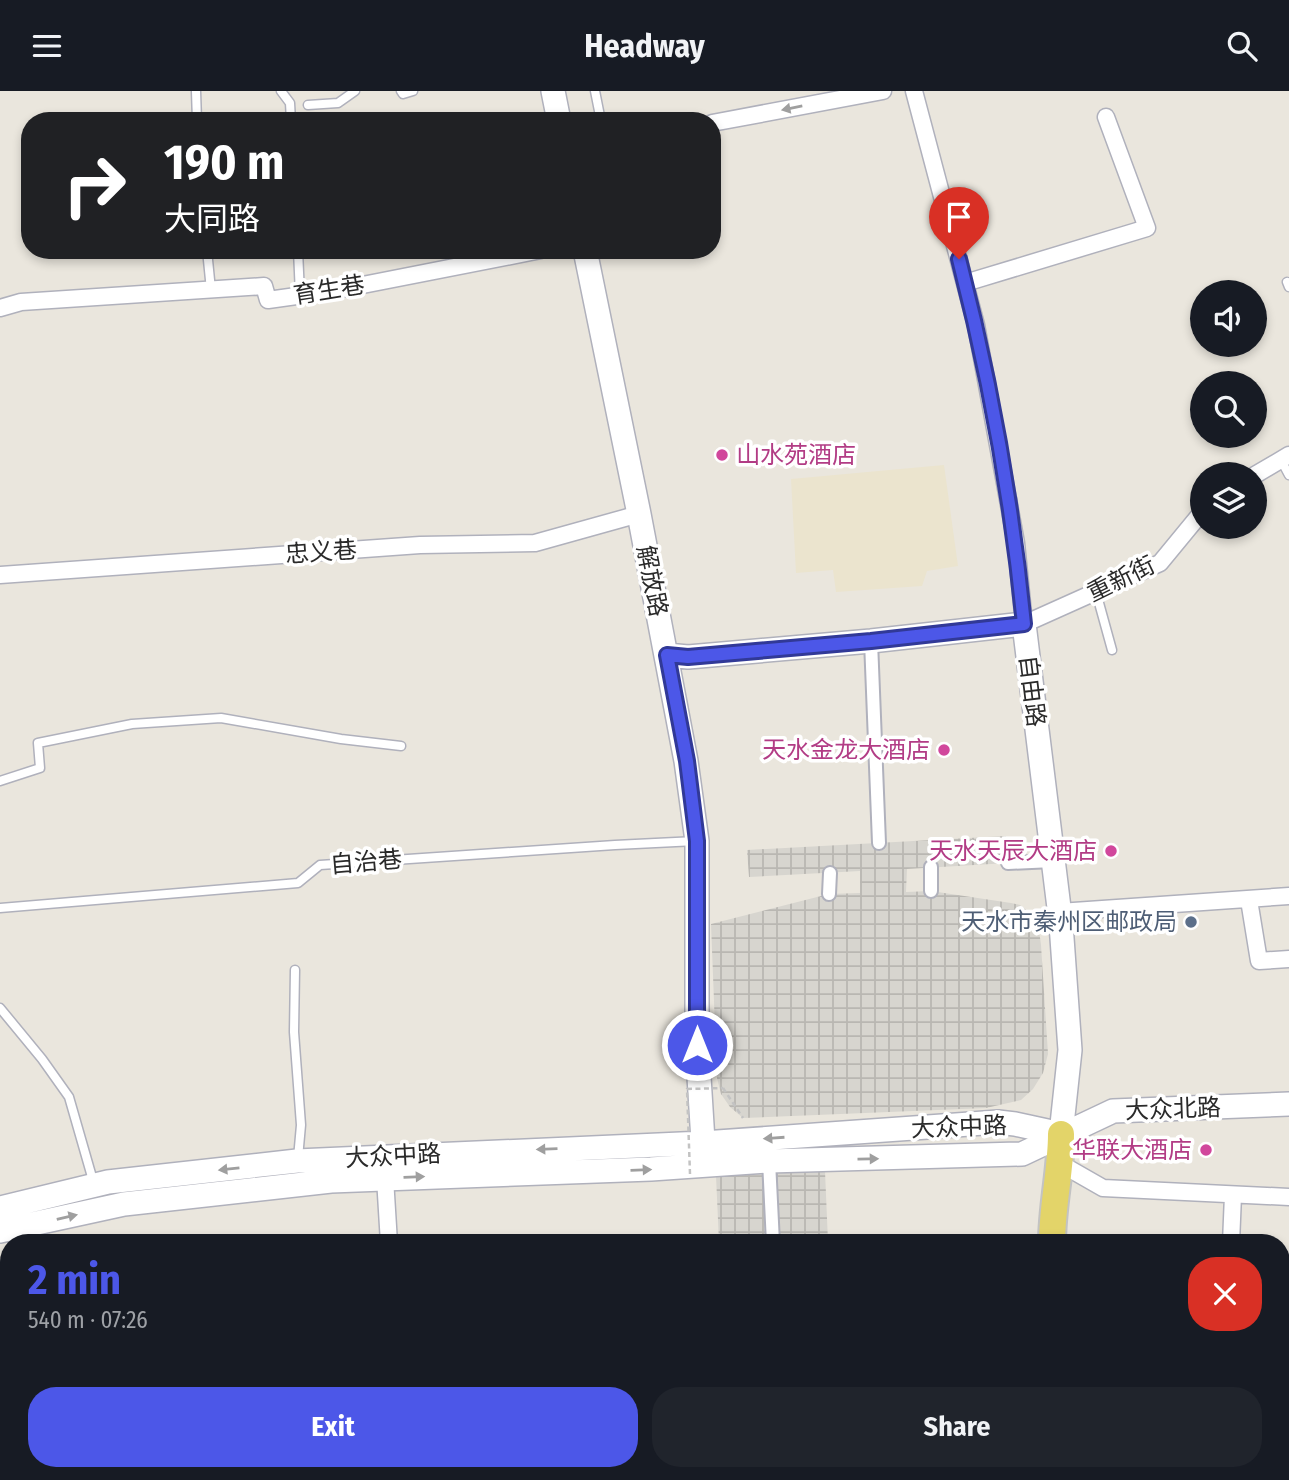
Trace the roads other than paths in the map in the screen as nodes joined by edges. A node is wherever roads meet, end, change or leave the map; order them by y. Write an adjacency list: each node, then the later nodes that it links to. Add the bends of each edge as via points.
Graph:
1 (195, 91): 11 (lane)
2 (281, 91): 12 (lane)
3 (355, 91): 10 (lane, via 338,103)
4 (401, 91): 5 (lane)
5 (413, 91)
6 (553, 91): 13 (main road)
7 (595, 91): 14 (lane)
8 (883, 91): 16 (street, one-way to 16)
9 (914, 91): 21 (street, 自由路)
10 (308, 105)
11 (196, 112)
12 (290, 112)
13 (557, 112)
14 (599, 112)
15 (1105, 117): 21 (street, via 1147,227)
16 (721, 121)
17 (208, 259): 22 (lane)
18 (298, 259): 23 (lane)
19 (493, 259): 23 (street, 育生巷)
20 (587, 259): 28 (main road, 解放路)
21 (965, 283): 32 (street, 自由路, via 1016,543)
22 (211, 290): 23 (street, 育生巷, via 264,286 268,300); 24 (street, 育生巷, via 21,302)
23 (300, 295)
24 (0, 308)
25 (1285, 458): 26 (street); 27 (lane)
26 (1267, 468)
27 (1289, 475)
28 (639, 514): 30 (street, 忠义巷, via 535,543 420,545); 35 (main road, 解放路)
29 (1190, 527): 31 (street, 重新街, via 1160,563)
30 (0, 575)
31 (1096, 592): 32 (street, 重新街); 34 (lane)
32 (1024, 624): 33 (main road); 40 (main road, 自由路)
33 (871, 641): 35 (main road); 39 (street)
34 (1112, 650)
35 (667, 655): 38 (main road, 解放路)
36 (401, 746): 37 (lane, via 221,718 132,724 38,743 40,768)
37 (0, 781)
38 (697, 841): 48 (lane, 自治巷, via 320,865 298,883); 56 (main road, 解放路)
39 (879, 843)
40 (1053, 861): 41 (street); 49 (main road, 自由路)
41 (1008, 863)
42 (931, 867): 44 (street)
43 (830, 873): 45 (street)
44 (931, 891)
45 (829, 894)
46 (1289, 896): 47 (street)
47 (1249, 900): 49 (street); 50 (street, via 1259,961)
48 (0, 908)
49 (1059, 912): 54 (main road, 自由路, via 1070,1050)
50 (1289, 960)
51 (295, 970): 55 (lane, via 301,1125)
52 (0, 1008): 60 (lane, via 69,1097)
53 (1289, 1104): 54 (main road, 大众北路, via 1113,1111)
54 (1061, 1133): 56 (main road, 大众中路, one-way to 56, via 998,1122); 57 (main road, 大众中路, one-way to 54, via 1022,1154); 58 (main road)
55 (297, 1161): 56 (main road, 大众中路, one-way to 55); 60 (main road, 大众中路, one-way to 60)
56 (699, 1161): 57 (main road, 大众中路); 59 (main road, 大众中路, one-way to 56)
57 (769, 1161): 66 (street)
58 (1061, 1164): 61 (street, via 1103,1188); 67 (main road); 68 (main road)
59 (385, 1178): 64 (main road, 大众中路, one-way to 59, via 124,1204); 65 (street)
60 (94, 1185): 63 (main road, 大众中路)
61 (1233, 1195): 62 (street); 69 (street)
62 (1289, 1197)
63 (0, 1208)
64 (0, 1231)
65 (388, 1234)
66 (773, 1234)
67 (1052, 1234)
68 (1069, 1234)
69 (1231, 1234)

